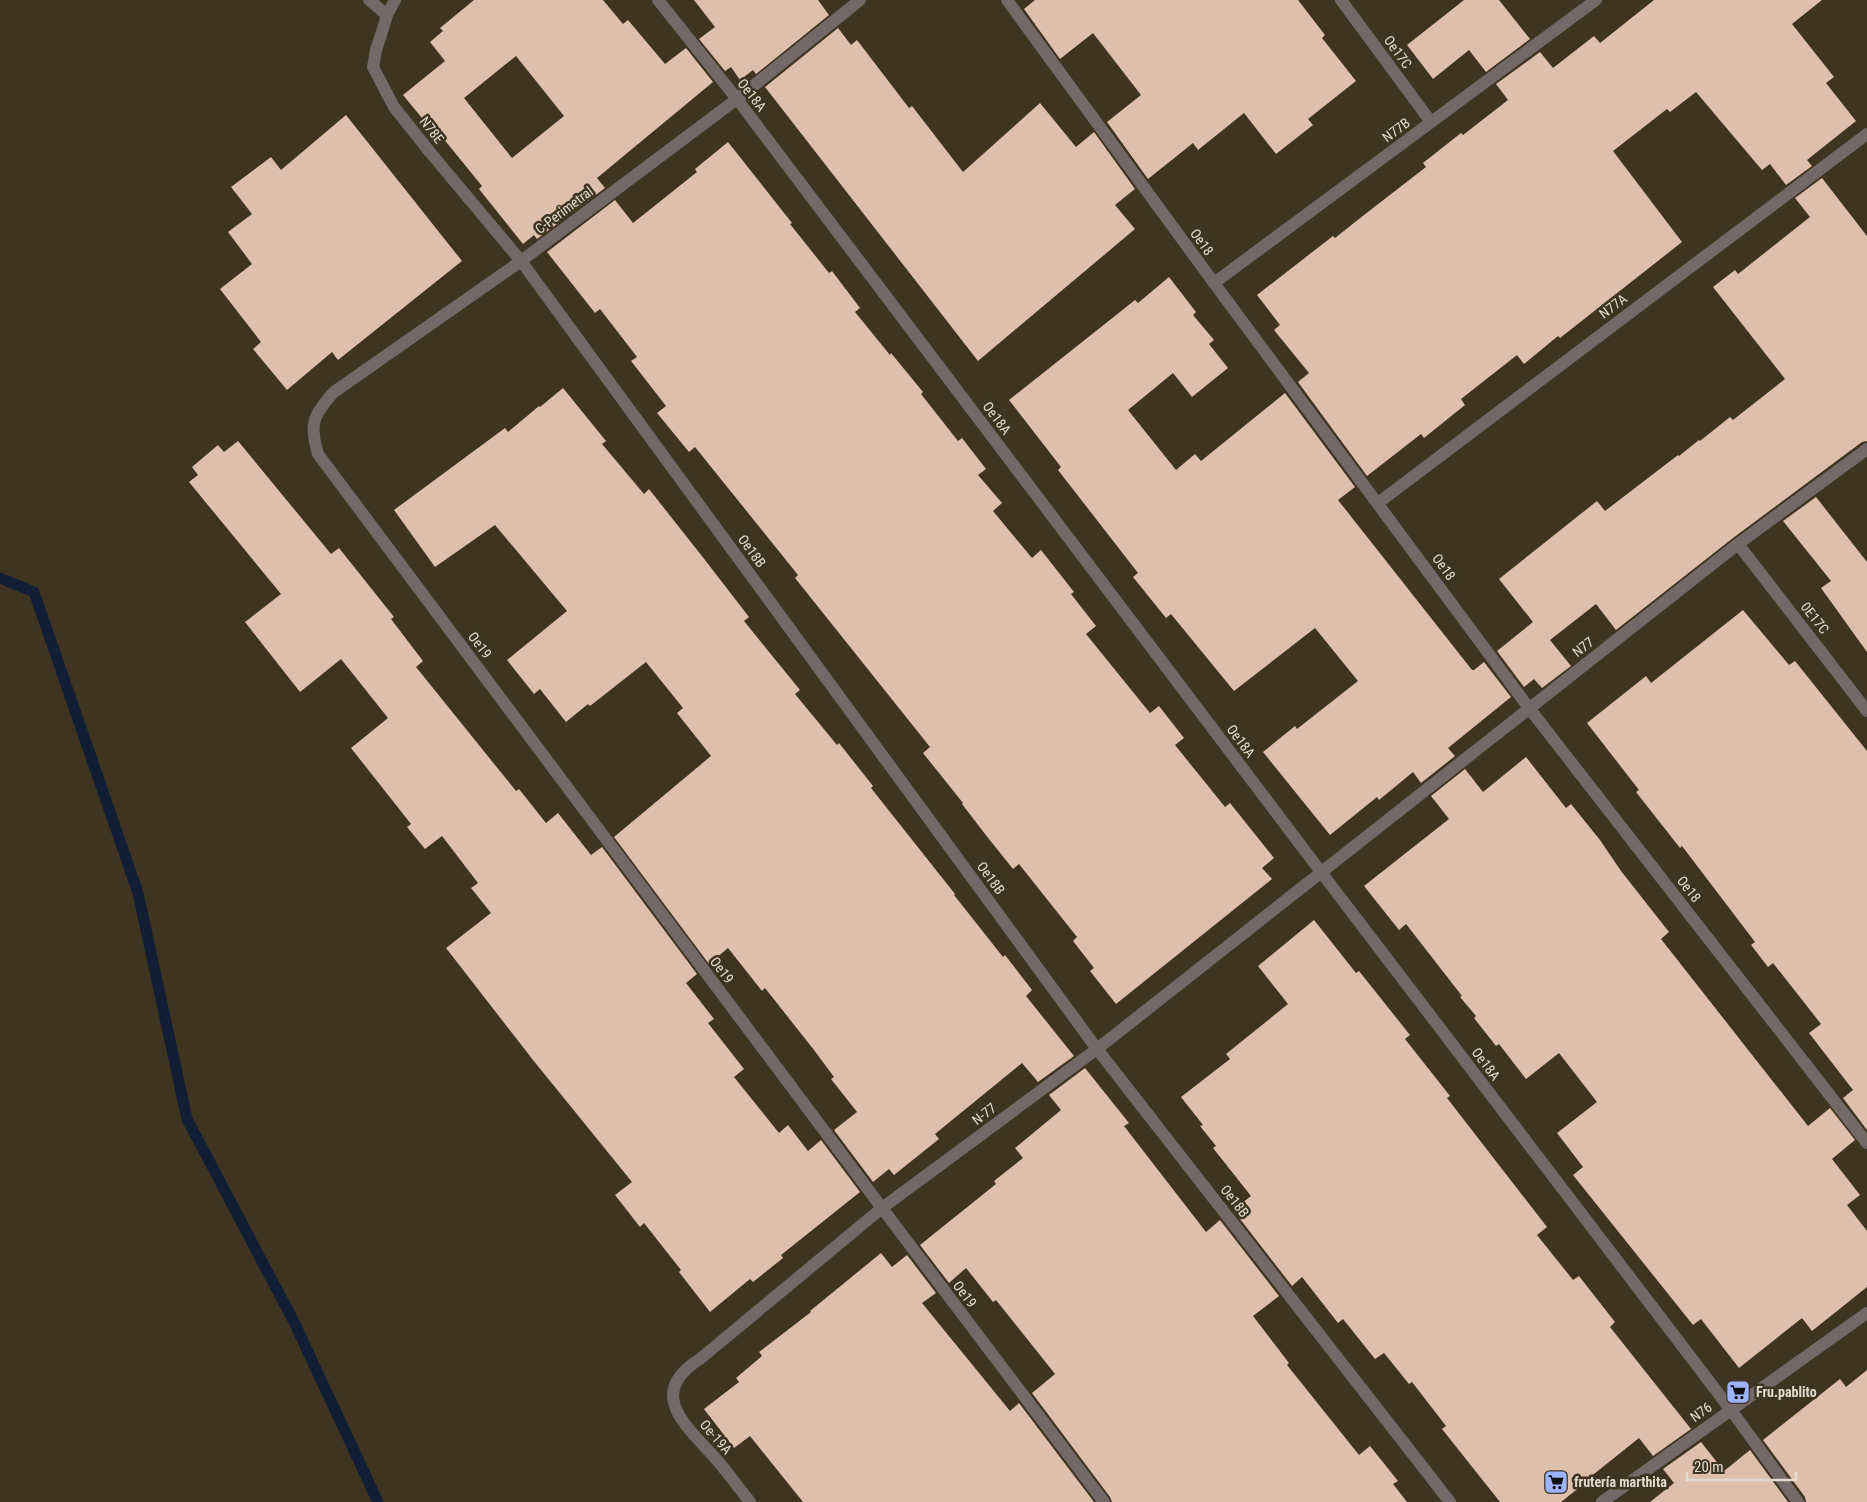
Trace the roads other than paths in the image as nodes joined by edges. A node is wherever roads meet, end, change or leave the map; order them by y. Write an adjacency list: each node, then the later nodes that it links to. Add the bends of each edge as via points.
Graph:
1 (369, 0): 8 (street)
2 (395, 0): 8 (street, N78E)
3 (658, 0): 9 (street, Oe18A)
4 (860, 0): 9 (street, C-Perimetral)
5 (1007, 0): 13 (street, Oe18)
6 (1341, 0): 10 (street, Oe17C)
7 (1596, 0): 10 (street, N77B)
8 (387, 15): 12 (street, N78E, via 374,67 394,107)
9 (737, 99): 12 (street, C-Perimetral); 20 (street, Oe18A)
10 (1431, 122): 13 (street, N77B)
11 (1867, 134): 16 (street, N77A)
12 (521, 261): 15 (street, C-Perimetral, via 334,392 319,408 313,423); 21 (street, Oe18B)
13 (1214, 283): 16 (street, Oe18)
14 (1867, 449): 17 (street, N77)
15 (318, 454): 23 (street, Oe19)
16 (1378, 503): 18 (street, Oe18)
17 (1738, 544): 18 (street, N77); 19 (street, 0E17C)
18 (1529, 708): 20 (street, N77); 22 (street, Oe18)
19 (1867, 711)
20 (1321, 872): 21 (street, N-77); 26 (street, Oe18A)
21 (1097, 1048): 23 (street, N-77); 29 (street, Oe18B)
22 (1867, 1143)
23 (882, 1208): 25 (street, N-77, via 687,1368); 28 (street, Oe19)
24 (1867, 1313): 26 (street, N76)
25 (674, 1387): 27 (street, Oe-19A, via 676,1411 683,1422)
26 (1731, 1410): 30 (street, N76); 31 (street, Oe18A)
27 (750, 1502)
28 (1104, 1502)
29 (1450, 1502)
30 (1602, 1502)
31 (1798, 1502)

